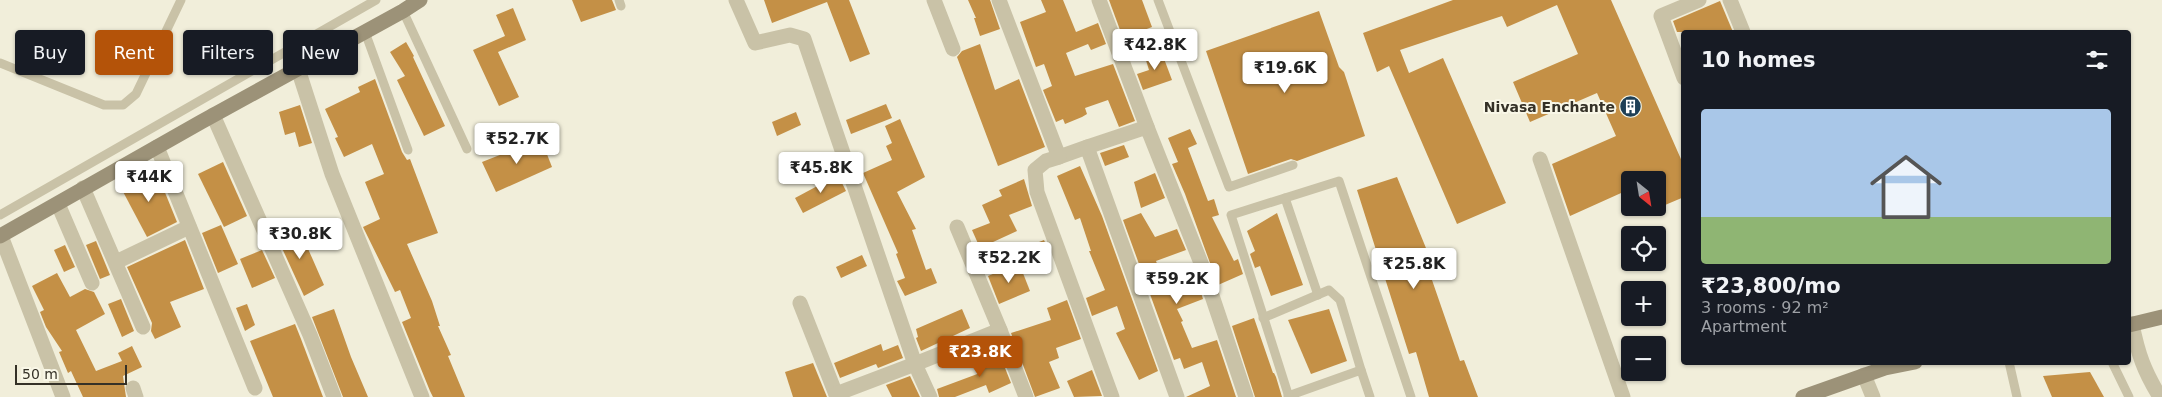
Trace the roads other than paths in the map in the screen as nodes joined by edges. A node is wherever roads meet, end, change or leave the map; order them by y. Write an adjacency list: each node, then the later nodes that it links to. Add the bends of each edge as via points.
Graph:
1 (181, 0): 16 (lane, via 136,94 123,105 104,105)
2 (376, 0): 32 (lane)
3 (420, 0): 11 (main road)
4 (736, 0): 46 (street, via 756,43 790,35 804,39)
5 (934, 0): 15 (street)
6 (999, 0): 26 (street)
7 (1100, 0): 21 (street)
8 (1158, 0): 28 (lane, via 1229,187)
9 (1699, 0): 17 (street, via 1661,16)
10 (1730, 0): 12 (street)
11 (403, 12): 13 (main road); 24 (lane)
12 (1742, 30)
13 (365, 32): 14 (main road); 25 (lane)
14 (358, 36)
15 (953, 49)
16 (0, 63)
17 (1681, 70)
18 (287, 75): 20 (main road)
19 (300, 75): 57 (street, via 332,174)
20 (214, 115): 22 (main road); 56 (street)
21 (1147, 127): 23 (street); 62 (street, via 1201,263)
22 (157, 147): 29 (main road); 34 (street)
23 (1087, 147): 26 (street); 61 (street)
24 (467, 149)
25 (408, 150)
26 (1058, 157): 60 (street, via 1046,161 1036,170 1037,192)
27 (1540, 159): 65 (street)
28 (1293, 165)
29 (83, 188): 31 (main road); 36 (street)
30 (1285, 198): 38 (lane); 40 (lane, via 1231,215); 64 (lane, via 1339,180)
31 (58, 204): 35 (main road); 37 (street)
32 (0, 215)
33 (956, 226): 45 (street)
34 (189, 227): 36 (street); 52 (street)
35 (0, 236): 55 (street)
36 (116, 262): 43 (street)
37 (92, 283)
38 (1318, 295): 40 (lane); 50 (lane, via 1329,290 1340,300)
39 (800, 303): 53 (street)
40 (1264, 318): 54 (lane)
41 (2162, 318): 42 (main road)
42 (2131, 325)
43 (142, 327)
44 (2131, 328): 70 (street, via 2145,372)
45 (1000, 330): 46 (street); 59 (street)
46 (915, 364): 53 (street); 58 (street)
47 (1884, 365): 51 (main road)
48 (2010, 365): 68 (lane)
49 (2113, 365): 69 (lane)
50 (1361, 370): 54 (lane); 63 (lane)
51 (1864, 375): 66 (main road); 67 (street)
52 (254, 388)
53 (836, 396)
54 (1288, 396)
55 (63, 397)
56 (334, 397)
57 (422, 397)
58 (930, 397)
59 (1026, 397)
60 (1112, 397)
61 (1177, 397)
62 (1246, 397)
63 (1370, 397)
64 (1411, 397)
65 (1623, 397)
66 (1803, 397)
67 (1873, 397)
68 (2017, 397)
69 (2129, 397)
70 (2160, 397)

